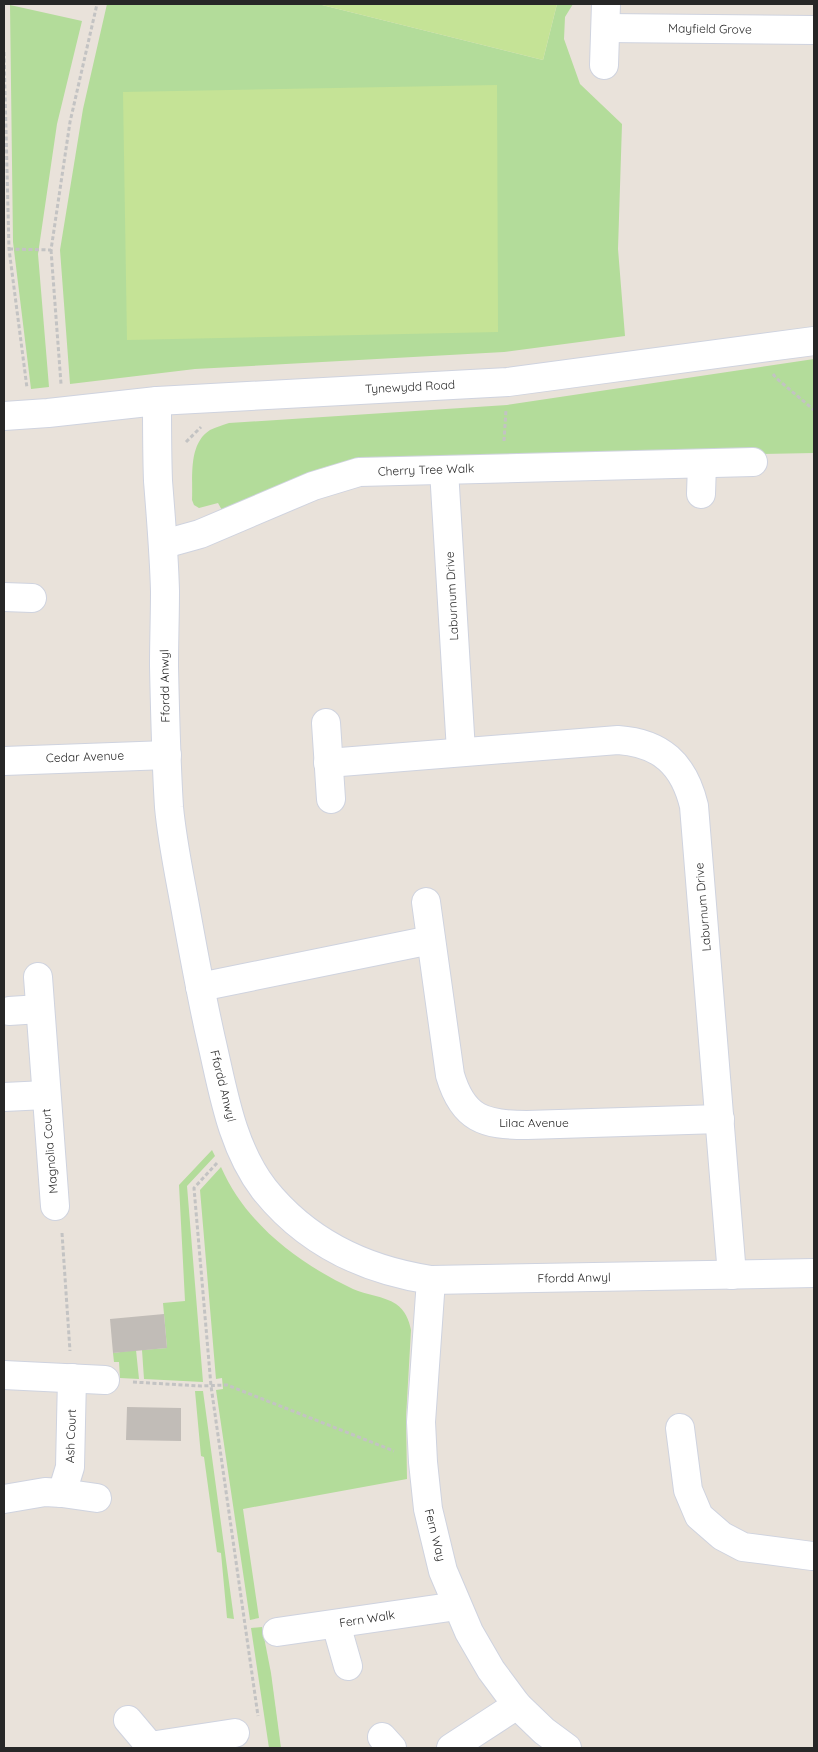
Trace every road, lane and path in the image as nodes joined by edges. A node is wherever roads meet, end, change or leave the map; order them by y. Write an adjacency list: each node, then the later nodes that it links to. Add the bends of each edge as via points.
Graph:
1 (97, 4): 7 (path, via 70,122)
2 (606, 16): 3 (street, Mayfield Grove); 5 (street, Mayfield Grove)
3 (814, 30)
4 (4, 52): 6 (path)
5 (604, 65)
6 (9, 249): 7 (path); 14 (path)
7 (51, 250): 13 (path)
8 (814, 341): 9 (street, Tynewydd Road)
9 (767, 347): 10 (street, Tynewydd Road); 12 (path, via 768,365 776,378)
10 (508, 382): 11 (street, Tynewydd Road); 17 (path)
11 (157, 401): 13 (street, Tynewydd Road); 20 (street, Ffordd Anwyl, via 158,479)
12 (814, 410)
13 (63, 411): 14 (street, Tynewydd Road)
14 (17, 415)
15 (753, 462): 16 (street, Cherry Tree Walk)
16 (702, 464): 17 (street, Cherry Tree Walk); 19 (street)
17 (502, 468): 18 (street, Cherry Tree Walk)
18 (444, 470): 20 (street, Cherry Tree Walk, via 359,472 336,477 200,534); 24 (street, Laburnum Drive)
19 (701, 494)
20 (164, 544): 25 (street, Ffordd Anwyl)
21 (4, 597): 22 (street)
22 (32, 598)
23 (326, 723): 27 (street)
24 (461, 751): 27 (street, Laburnum Drive); 37 (street, Laburnum Drive, via 633,741 658,750 678,767 686,779 694,806)
25 (167, 755): 26 (street, Cedar Avenue); 32 (street, Ffordd Anwyl, via 175,852)
26 (4, 761)
27 (328, 763): 28 (street)
28 (331, 799)
29 (426, 902): 30 (street, Lilac Avenue)
30 (431, 940): 32 (street); 37 (street, Lilac Avenue, via 450,1075 464,1106 481,1120 501,1125 527,1125)
31 (38, 977): 33 (street, Magnolia Court)
32 (200, 987): 38 (street, Ffordd Anwyl)
33 (40, 1009): 34 (street); 35 (street, Magnolia Court)
34 (9, 1011)
35 (46, 1095): 36 (street, Magnolia Court); 39 (street, Magnolia Court)
36 (4, 1097)
37 (720, 1119): 41 (street, Laburnum Drive)
38 (238, 1143): 42 (street, Ffordd Anwyl, via 264,1188 306,1230 329,1246 373,1267 402,1276); 46 (path, via 194,1188)
39 (54, 1206): 44 (path, via 61,1225)
40 (814, 1273): 41 (street, Ffordd Anwyl)
41 (732, 1276): 42 (street, Ffordd Anwyl)
42 (432, 1280): 48 (street, Fern Way, via 421,1422)
43 (4, 1375): 44 (street)
44 (72, 1378): 45 (street); 49 (street, Ash Court, via 70,1467)
45 (105, 1380): 46 (path)
46 (210, 1386): 48 (path, via 227,1385); 59 (path)
47 (680, 1428): 52 (street, via 688,1490 700,1516 722,1536 743,1547)
48 (422, 1462): 53 (street, Fern Way, via 434,1539)
49 (62, 1493): 50 (street); 51 (street, via 45,1492)
50 (97, 1498)
51 (4, 1499)
52 (814, 1556)
53 (457, 1606): 54 (street, Fern Walk); 57 (street, Fern Way, via 491,1670)
54 (336, 1624): 55 (street, Fern Walk); 56 (street)
55 (277, 1632)
56 (348, 1666)
57 (517, 1706): 62 (street); 63 (street, Fern Way)
58 (128, 1720): 61 (street)
59 (258, 1720)
60 (235, 1733): 61 (street)
61 (149, 1747)
62 (451, 1748)
63 (567, 1748)

